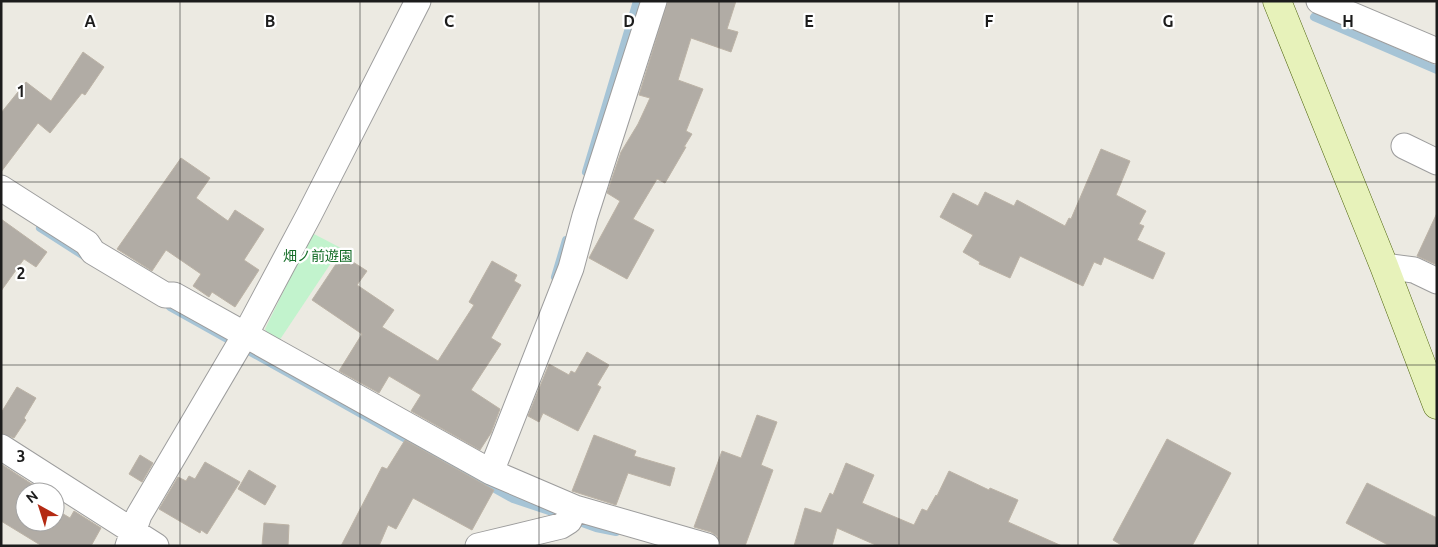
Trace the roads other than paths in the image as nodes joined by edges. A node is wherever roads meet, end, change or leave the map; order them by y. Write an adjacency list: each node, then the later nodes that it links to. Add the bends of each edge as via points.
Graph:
1 (418, 1): 11 (street)
2 (654, 1): 14 (street, via 571,268)
3 (1277, 1): 9 (street)
4 (1319, 1): 5 (street)
5 (1437, 52)
6 (1404, 146): 7 (street)
7 (1437, 162)
8 (1, 188): 11 (street, via 87,243 93,252 165,295 174,295)
9 (1384, 266): 10 (street, via 1414,270); 12 (street)
10 (1437, 281)
11 (241, 342): 14 (street); 16 (street, via 138,515)
12 (1437, 405)
13 (1, 447): 16 (street)
14 (491, 472): 15 (street)
15 (572, 514): 18 (street, via 561,526); 19 (street)
16 (130, 539): 17 (street)
17 (156, 546)
18 (478, 546)
19 (707, 546)

